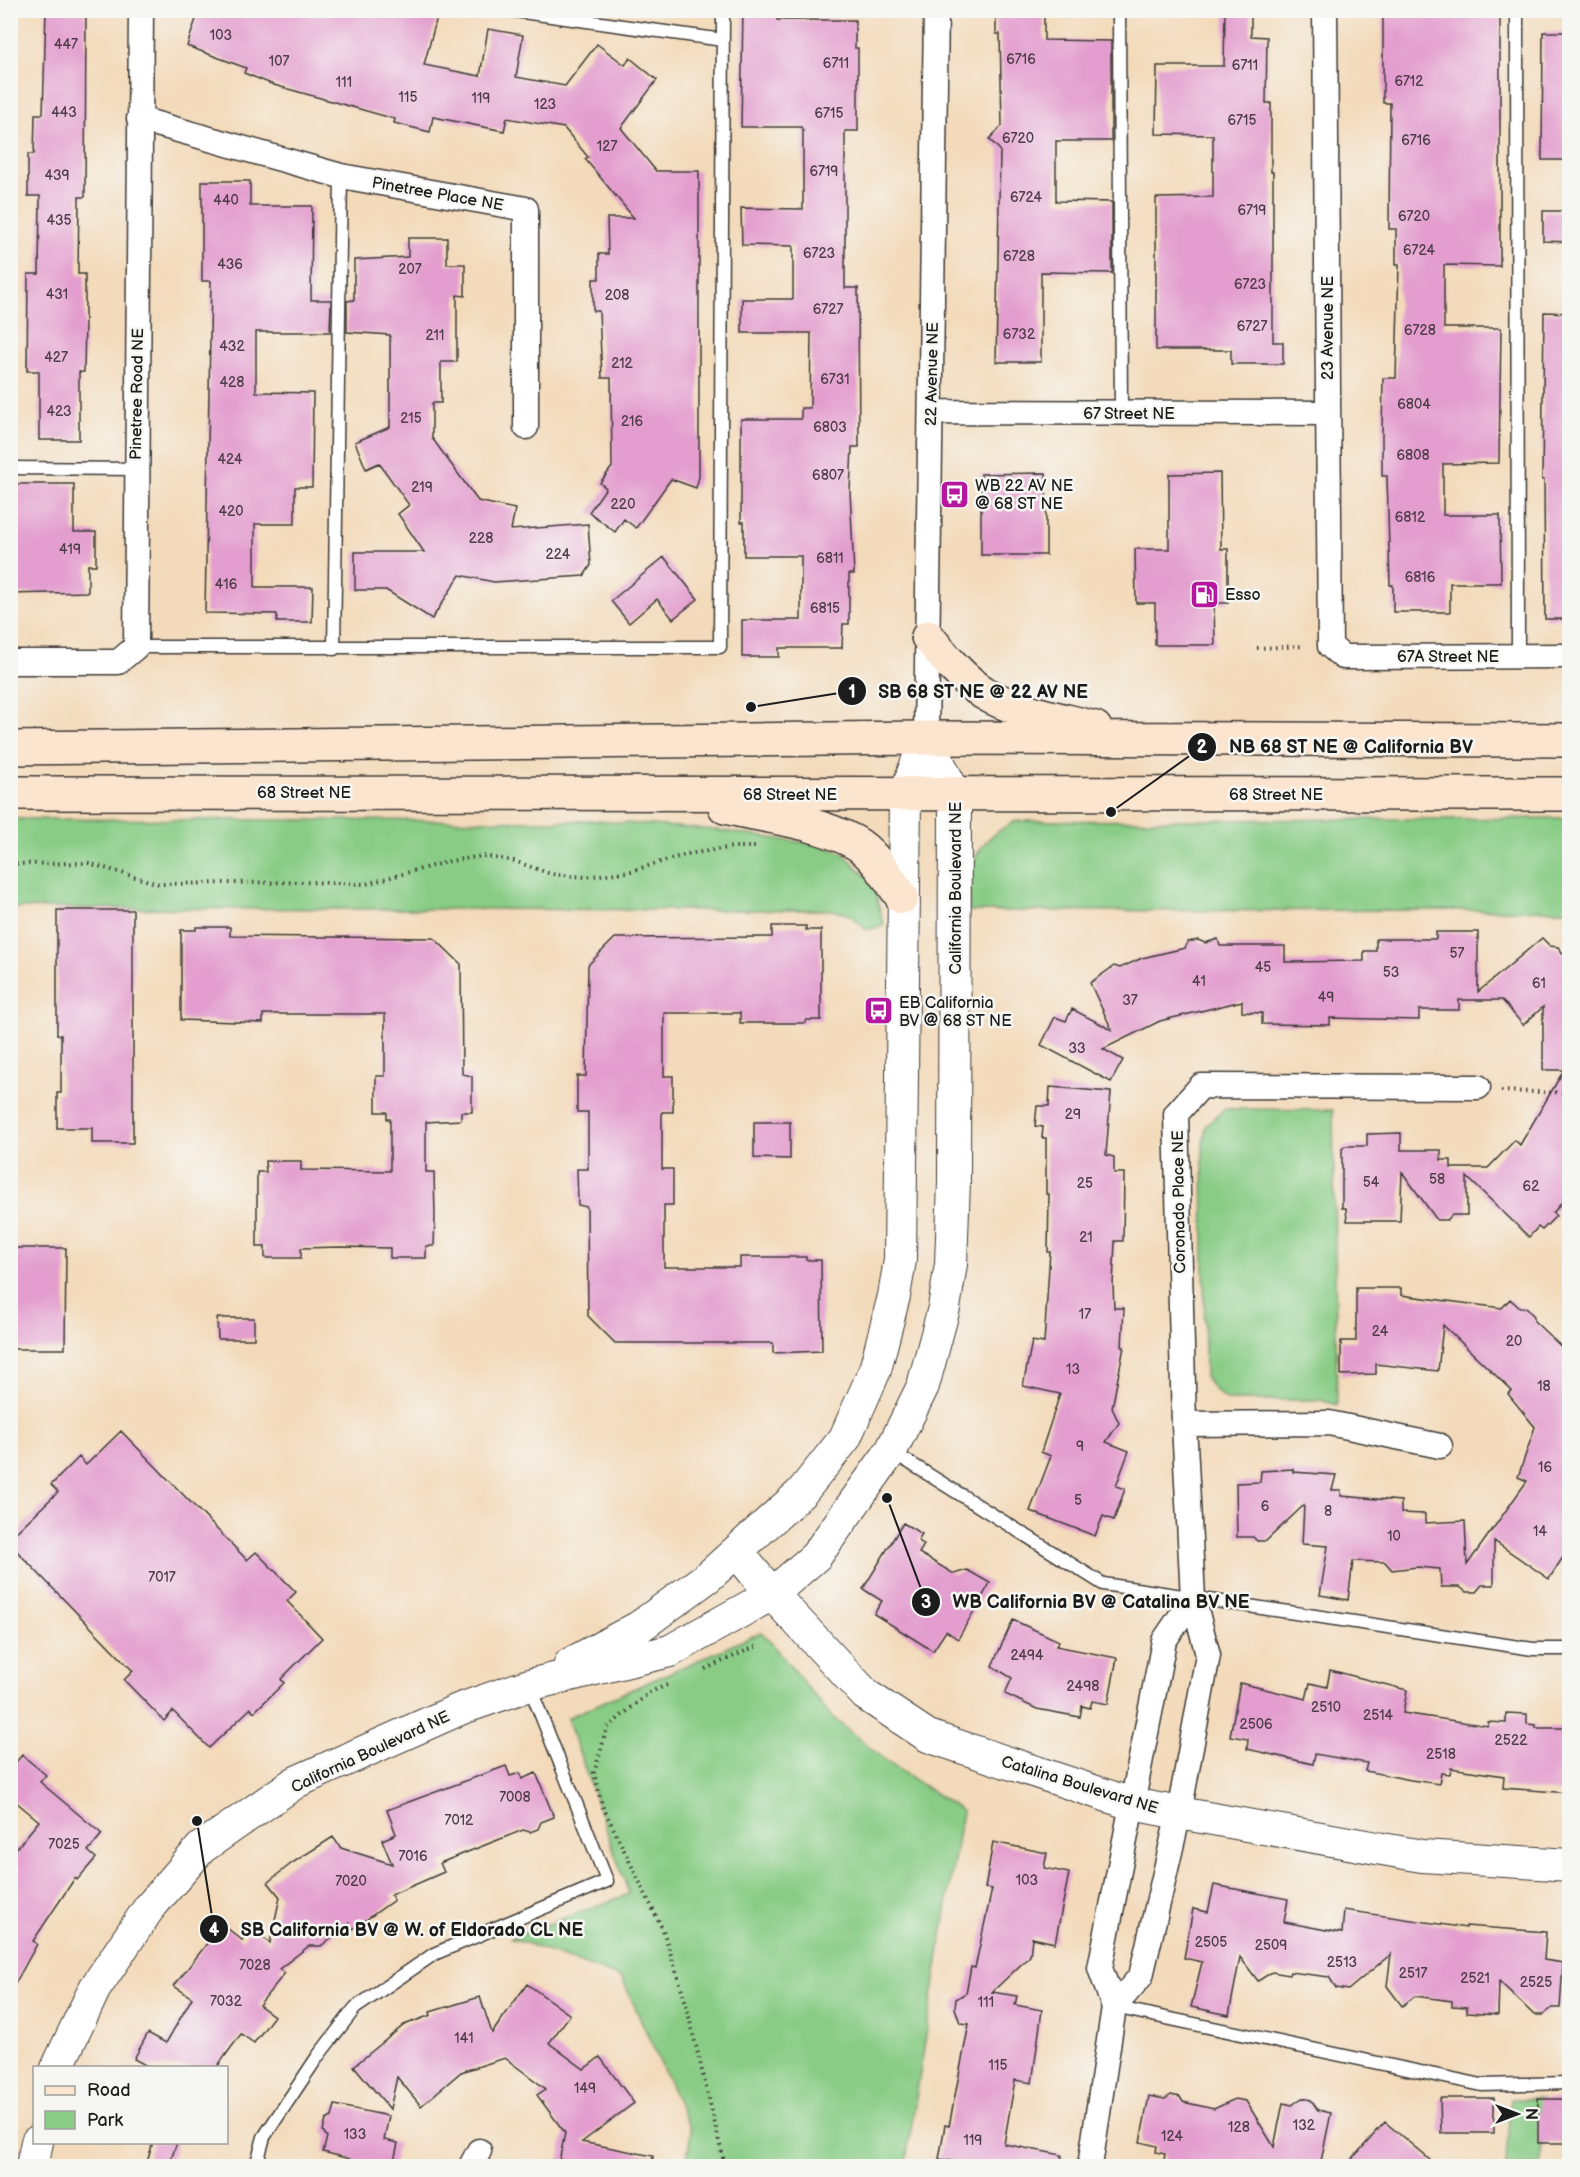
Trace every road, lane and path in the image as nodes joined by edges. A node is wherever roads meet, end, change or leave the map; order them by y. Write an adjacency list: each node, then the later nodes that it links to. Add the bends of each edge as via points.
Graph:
1 (141, 10): 9 (street, Pinetree Road NE)
2 (508, 10): 8 (lane)
3 (723, 10): 8 (lane)
4 (936, 10): 11 (street, 22 Avenue NE)
5 (1119, 10): 12 (lane)
6 (1325, 10): 13 (street, 23 Avenue NE)
7 (1517, 10): 22 (lane)
8 (723, 40): 21 (lane, via 720,647)
9 (139, 119): 10 (street, Pinetree Place NE); 16 (street, Pinetree Road NE)
10 (341, 176): 14 (street, Pinetree Place NE, via 526,209); 21 (lane)
11 (931, 412): 12 (street, 67 Street NE); 17 (street, 22 Avenue NE)
12 (1120, 413): 13 (street, 67 Street NE)
13 (1328, 413): 18 (street, 23 Avenue NE)
14 (526, 427)
15 (10, 468): 16 (lane)
16 (136, 469): 19 (street, Pinetree Road NE)
17 (928, 637): 25 (street, 22 Avenue NE); 26 (main road, via 949,663 985,693 1012,705)
18 (1319, 646): 20 (path); 22 (street, 67A Street NE, via 1343,657)
19 (136, 647): 21 (lane); 24 (street, via 118,662)
20 (1257, 648)
21 (334, 649)
22 (1518, 656): 23 (street, 67A Street NE)
23 (1569, 656)
24 (10, 662)
25 (926, 738): 26 (main road); 28 (main road); 30 (street, California Boulevard NE); 32 (street, California Boulevard NE)
26 (1137, 740): 27 (main road)
27 (1569, 740)
28 (10, 748)
29 (10, 793): 31 (main road, 68 Street NE, via 421,791)
30 (955, 794): 32 (main road, 68 Street NE); 33 (main road, 68 Street NE); 41 (street, California Boulevard NE, via 951,1264 944,1308 923,1386)
31 (667, 795): 32 (main road, 68 Street NE); 36 (main road, via 823,830 855,842)
32 (905, 795): 36 (street, California Boulevard NE)
33 (1569, 795)
34 (764, 848): 35 (path, via 733,847 688,854 632,871 585,877 551,874 514,861 483,856 366,884 159,884 88,863)
35 (10, 864)
36 (902, 897): 42 (street, California Boulevard NE, via 903,1176 900,1260 894,1296 875,1370 845,1438 802,1492)
37 (1478, 1087): 38 (path, via 1508,1093); 39 (street, Coronado Place NE, via 1202,1086 1176,1114)
38 (1569, 1093)
39 (1184, 1424): 40 (street, via 1329,1423); 44 (street, Coronado Place NE)
40 (1440, 1446)
41 (891, 1451): 43 (street, California Boulevard NE, via 816,1556); 44 (lane, via 1103,1584)
42 (737, 1552): 43 (street, Catalina Boulevard NE); 49 (street, California Boulevard NE, via 639,1627)
43 (772, 1594): 49 (street, California Boulevard NE, via 670,1651); 50 (street, Catalina Boulevard NE, via 866,1695 928,1736)
44 (1193, 1598): 46 (lane, via 1533,1649); 50 (street, via 1164,1641); 51 (street, Coronado Place NE, via 1208,1655)
45 (759, 1645): 47 (path)
46 (1569, 1649)
47 (693, 1673)
48 (672, 1683): 59 (path, via 650,1692 607,1728 594,1773 602,1804 663,1930 684,1996)
49 (529, 1685): 54 (street, California Boulevard NE, via 460,1709 296,1782 201,1848 149,1908 95,1988); 58 (lane, via 607,1881 434,1954 355,2008 264,2137)
50 (1132, 1804): 51 (street, Catalina Boulevard NE); 53 (street, via 1100,1968)
51 (1179, 1814): 52 (street, Catalina Boulevard NE, via 1422,1856); 53 (street, Coronado Place NE, via 1141,1976)
52 (1569, 1865)
53 (1114, 2007): 55 (lane, via 1482,2085); 60 (street)
54 (57, 2066)
55 (1569, 2083)
56 (37, 2144): 57 (street)
57 (32, 2166)
58 (256, 2166)
59 (725, 2166)
60 (1090, 2166)

